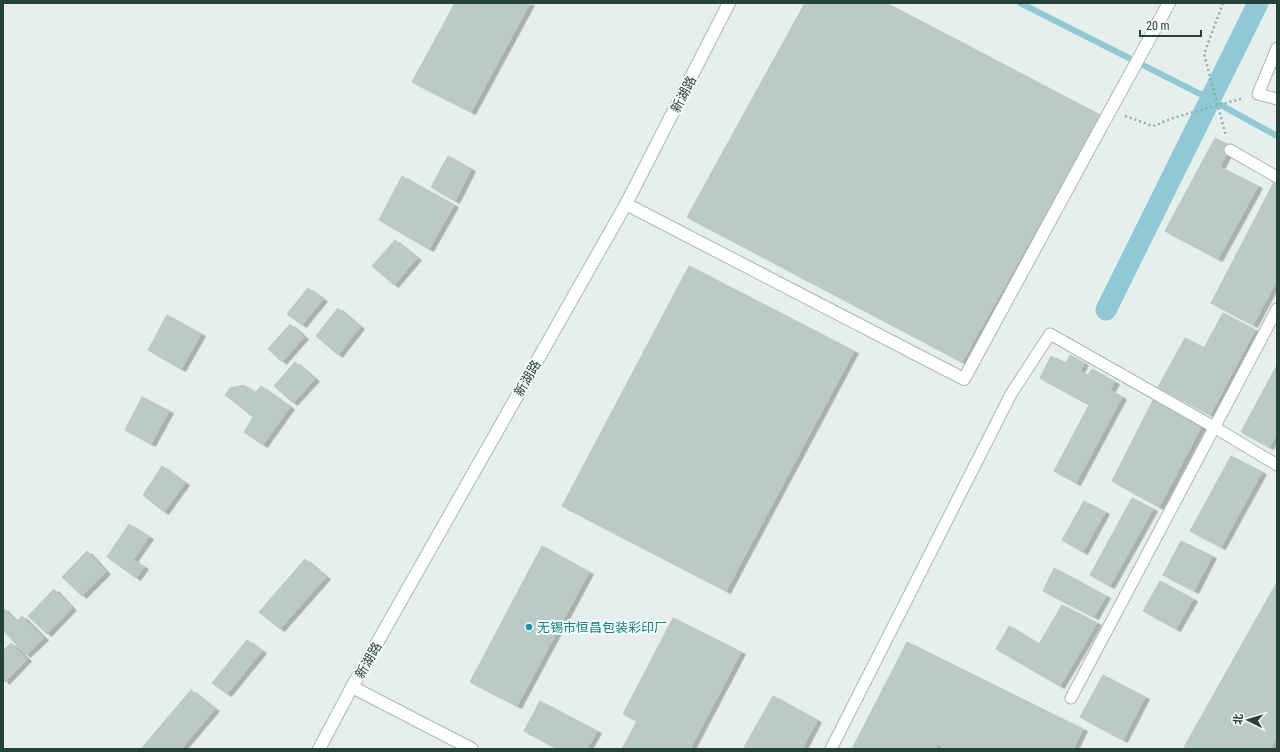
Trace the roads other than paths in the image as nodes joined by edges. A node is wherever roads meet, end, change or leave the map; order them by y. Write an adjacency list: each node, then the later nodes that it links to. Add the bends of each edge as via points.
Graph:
1 (729, 3): 7 (street, 新湖路)
2 (1170, 3): 7 (street, via 964,379)
3 (1277, 48): 4 (lane, via 1258,94)
4 (1277, 99)
5 (1230, 150): 6 (lane)
6 (1277, 177)
7 (626, 204): 11 (street, 新湖路)
8 (1277, 309): 9 (lane)
9 (1214, 427): 10 (lane); 12 (lane); 15 (lane, via 1050,334 1011,394)
10 (1277, 465)
11 (352, 687): 13 (street, 新湖路); 14 (street)
12 (1071, 698)
13 (319, 749)
14 (472, 749)
15 (831, 749)

